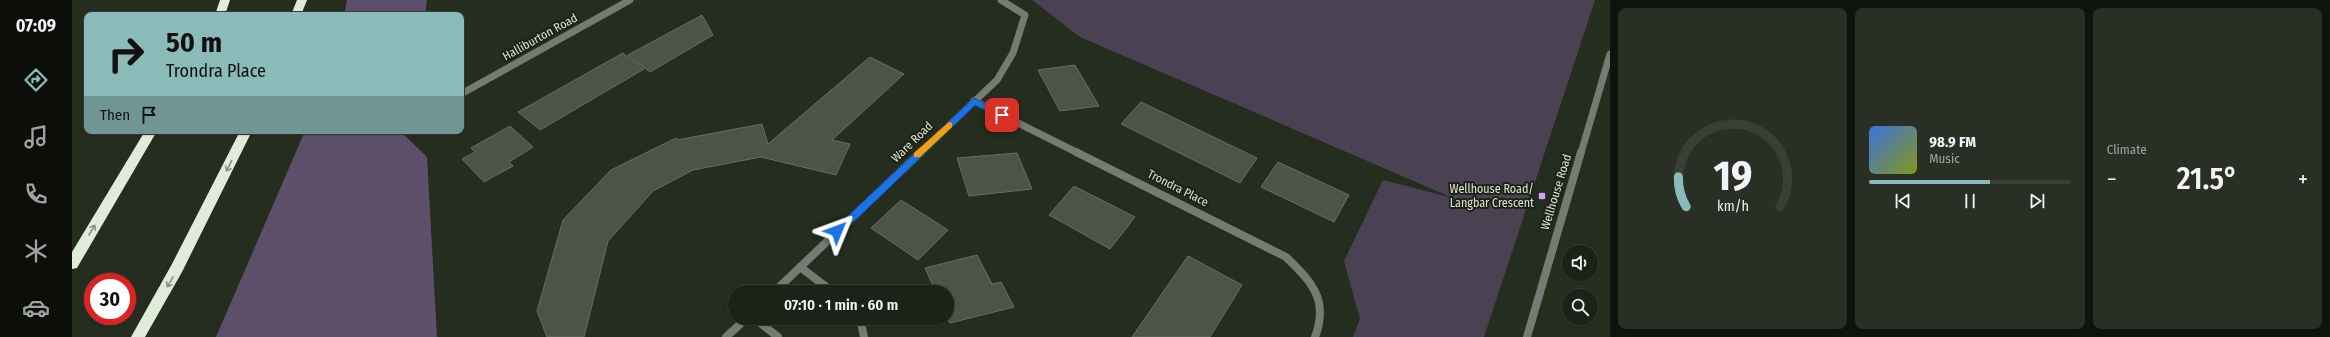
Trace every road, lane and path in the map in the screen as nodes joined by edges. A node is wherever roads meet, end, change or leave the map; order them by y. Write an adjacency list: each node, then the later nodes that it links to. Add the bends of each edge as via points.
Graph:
1 (225, 0): 6 (highway)
2 (302, 0): 7 (highway)
3 (630, 0): 5 (street, Halliburton Road)
4 (1001, 0): 10 (street, Ware Road, via 1025,15 1012,53 997,80)
5 (621, 2): 9 (street, Halliburton Road)
6 (221, 12)
7 (297, 12)
8 (1610, 54): 25 (street, Wellhouse Road)
9 (464, 92)
10 (974, 101): 14 (street, Ware Road); 24 (street, Trondra Place, via 1286,257 1309,278 1321,304 1319,330)
11 (149, 134): 13 (highway, one-way to 11)
12 (244, 134): 20 (highway, one-way to 20, via 177,268)
13 (72, 264)
14 (800, 267): 15 (street, Ware Road); 16 (street)
15 (781, 285)
16 (824, 285)
17 (739, 325): 21 (street)
18 (763, 325): 22 (street)
19 (861, 325): 23 (street)
20 (138, 337)
21 (726, 337)
22 (778, 337)
23 (864, 337)
24 (1315, 337)
25 (1527, 337)

